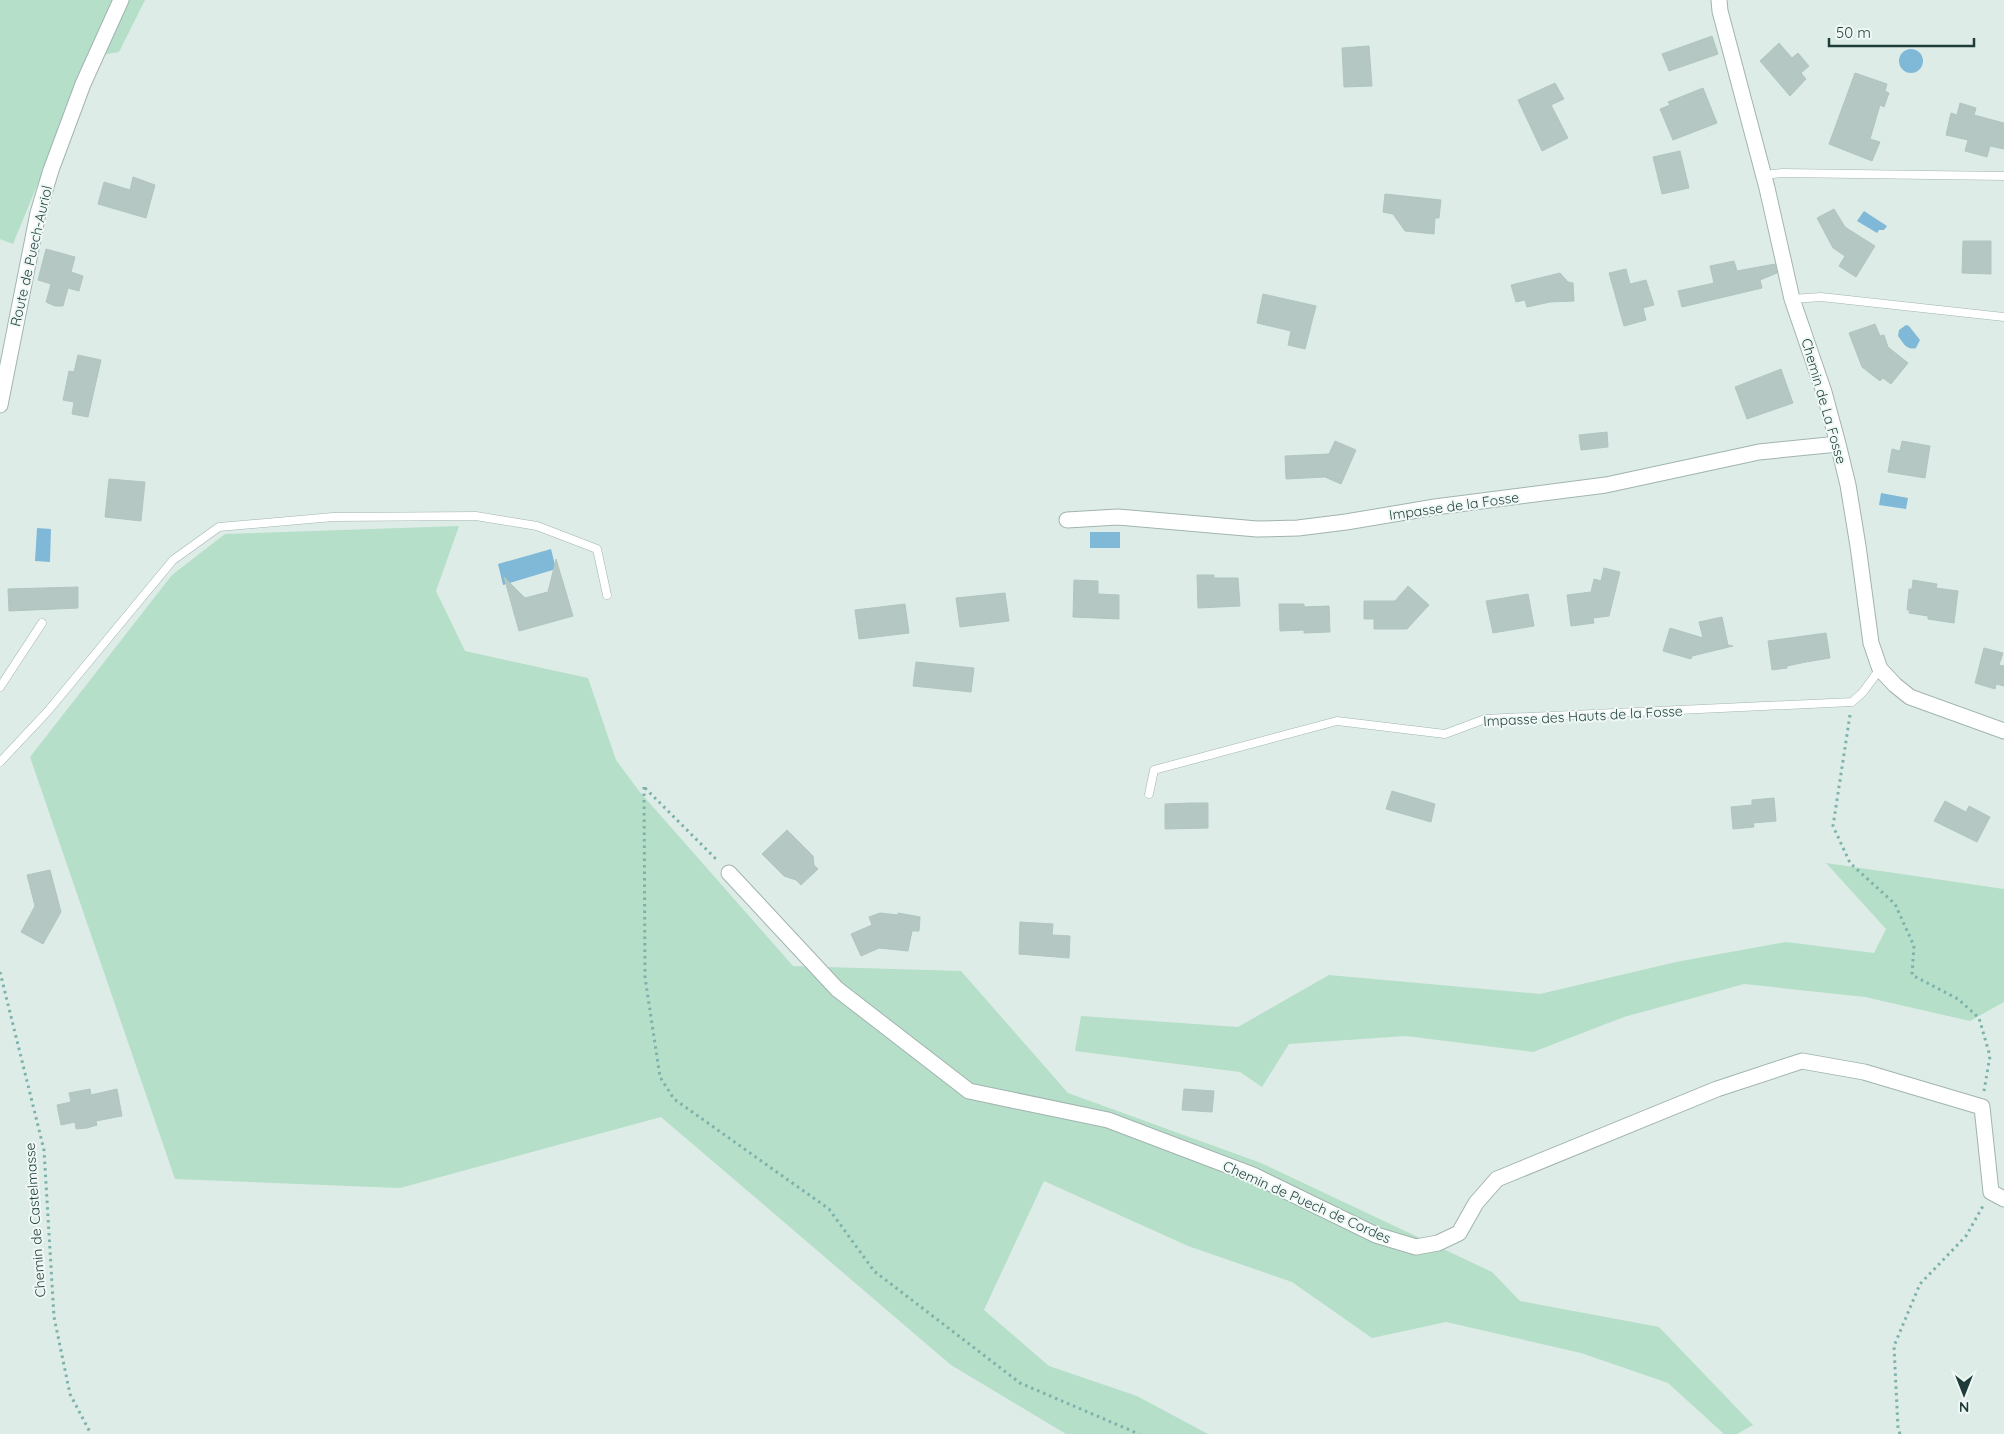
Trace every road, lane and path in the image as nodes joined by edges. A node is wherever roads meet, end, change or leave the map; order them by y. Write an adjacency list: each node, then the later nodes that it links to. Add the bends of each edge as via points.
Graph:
1 (122, 0): 7 (street, Route de Puech-Auriol, via 83,84 48,178 38,213)
2 (1719, 0): 3 (street, Chemin de La Fosse)
3 (1764, 175): 4 (lane); 5 (street, Chemin de La Fosse)
4 (2004, 176)
5 (1792, 299): 6 (lane, via 1821,297); 8 (street, Chemin de La Fosse)
6 (2004, 316)
7 (0, 404)
8 (1838, 444): 9 (street, Impasse de la Fosse, via 1759,452 1606,485 1298,528 1257,530 1118,516); 12 (street, Chemin de La Fosse, via 1848,485 1871,643)
9 (1067, 520)
10 (607, 595): 16 (lane, via 597,550 537,526 476,516 333,517 219,527 172,560 48,711)
11 (42, 623): 13 (lane)
12 (1880, 669): 14 (lane); 15 (street, Chemin de La Fosse, via 1910,698)
13 (0, 686)
14 (1852, 702): 17 (lane, Impasse des Hauts de la Fosse, via 1485,719 1445,734 1337,721 1154,770); 20 (path, via 1833,826 1850,862 1895,904 1914,946 1912,975 1958,999 1979,1018 1990,1056)
15 (2004, 731)
16 (0, 762)
17 (1149, 794)
18 (729, 872): 20 (street, Chemin de Puech de Cordes, via 837,989 969,1092 1108,1120 1253,1175 1376,1235 1416,1247 1438,1243 1459,1233 1476,1203 1497,1179 1717,1089 1802,1061 1864,1072); 23 (path, via 644,787 645,977 660,1077 674,1099 830,1209 874,1271 1020,1383)
19 (0, 972): 22 (path, Chemin de Castelmasse, via 44,1150 54,1317 70,1394)
20 (1982, 1107): 21 (street)
21 (1997, 1196): 24 (path, via 1966,1236 1920,1284 1894,1346)
22 (91, 1434)
23 (1139, 1434)
24 (1900, 1434)

